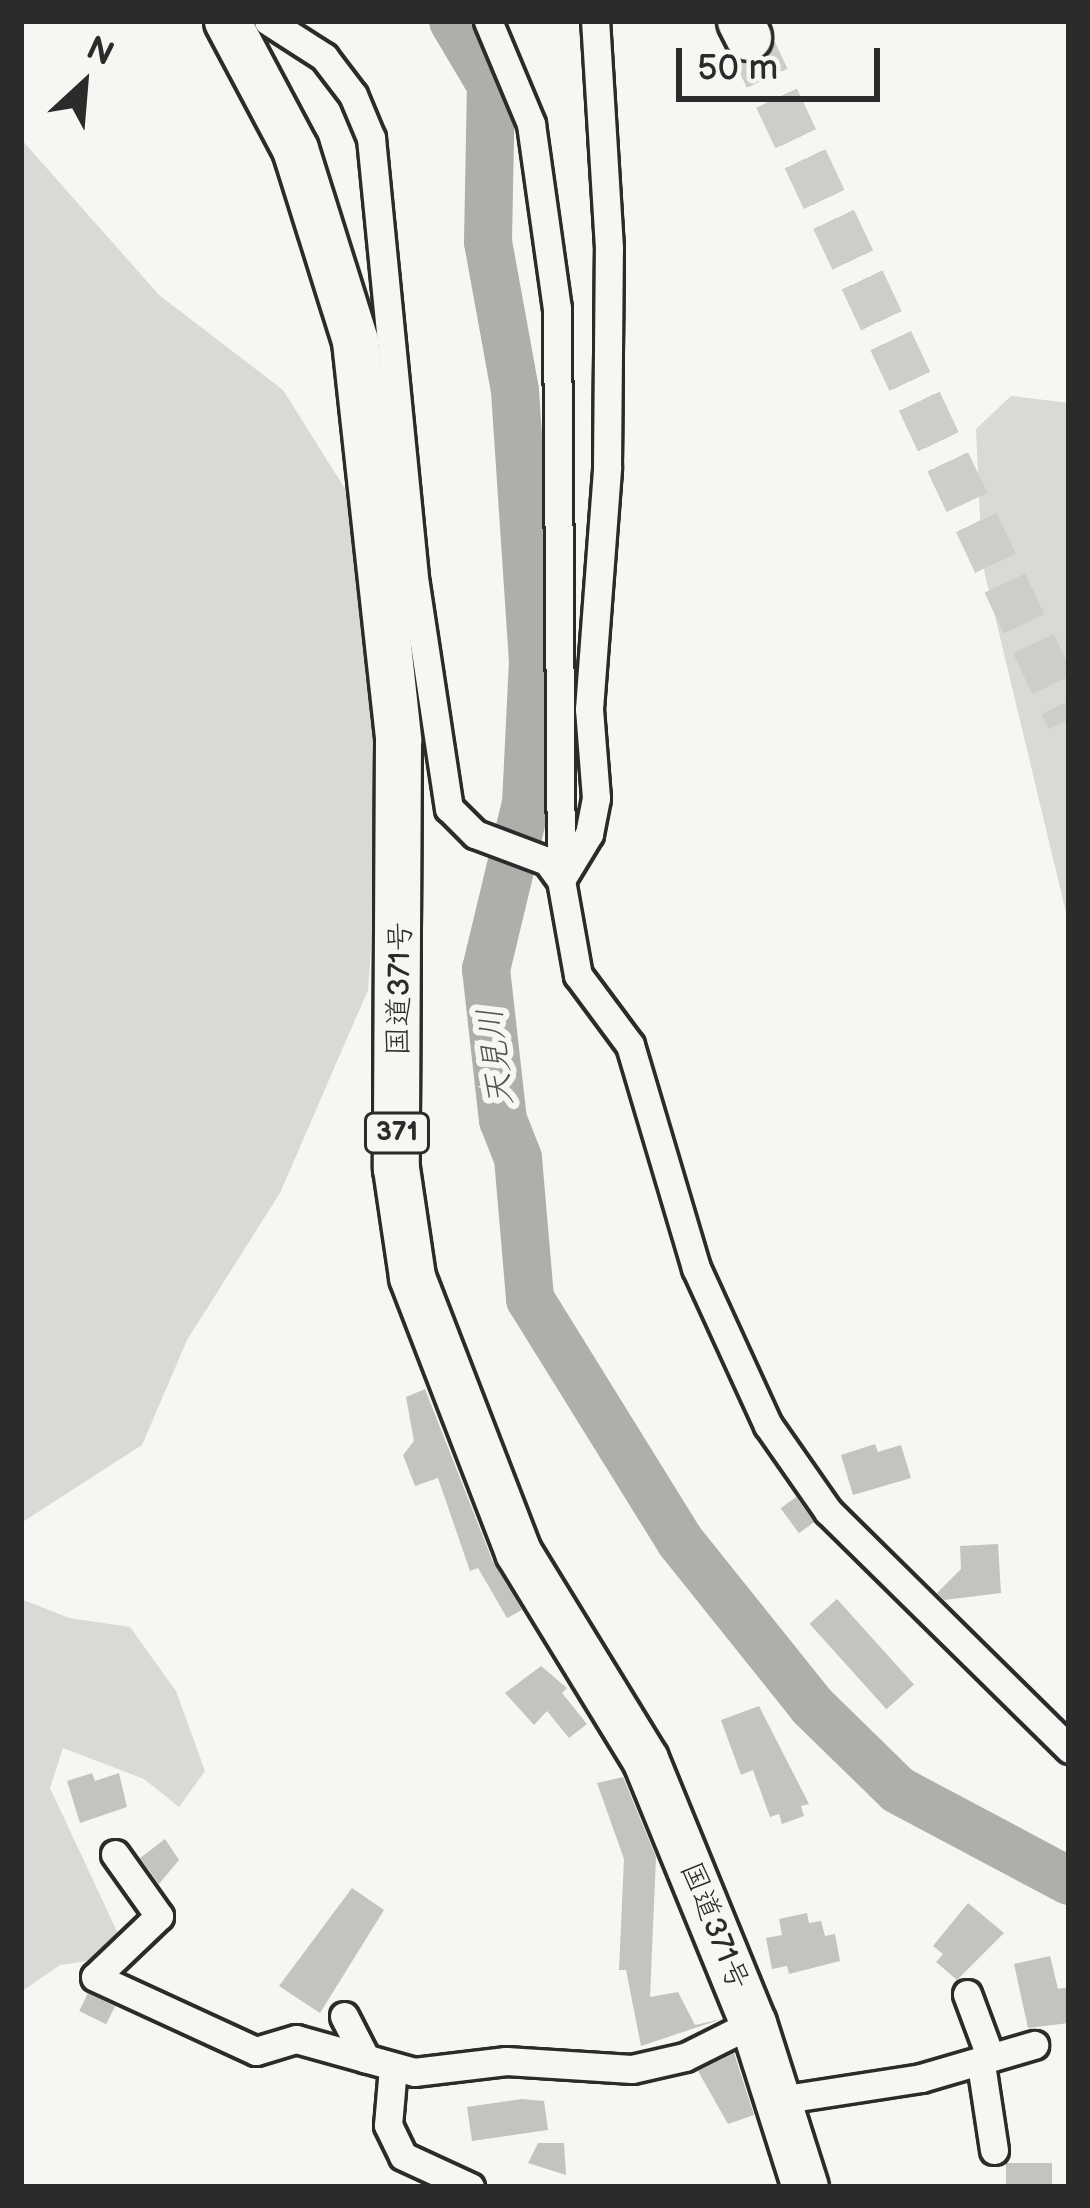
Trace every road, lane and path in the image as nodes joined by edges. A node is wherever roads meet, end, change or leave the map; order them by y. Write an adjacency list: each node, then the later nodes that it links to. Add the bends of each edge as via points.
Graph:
1 (227, 21): 10 (highway, 国道371号 / 371, via 296,149 355,341 398,740 396,1168 412,1277 518,1552 645,1759)
2 (268, 21): 5 (street, via 324,57 353,95 371,138 415,584 449,808 475,834)
3 (488, 21): 5 (street, via 531,124 557,308)
4 (596, 21): 5 (street, via 608,248 607,467 589,709 596,798 589,834)
5 (554, 871): 6 (street, via 578,975 636,1059 696,1268 768,1425 828,1511)
6 (1069, 1749)
7 (115, 1854): 13 (street, via 158,1916 95,1977 244,2047 296,2038)
8 (967, 1994): 12 (street)
9 (344, 2017): 13 (street)
10 (753, 2024): 13 (street, via 685,2056 632,2069 506,2061 414,2072); 14 (highway, 国道371号 / 371)
11 (1034, 2045): 12 (street)
12 (986, 2060): 14 (street); 15 (street)
13 (379, 2063): 16 (street, via 388,2125 403,2156)
14 (779, 2100): 17 (highway, 国道371号 / 371)
15 (994, 2150)
16 (470, 2187)
17 (805, 2187)

